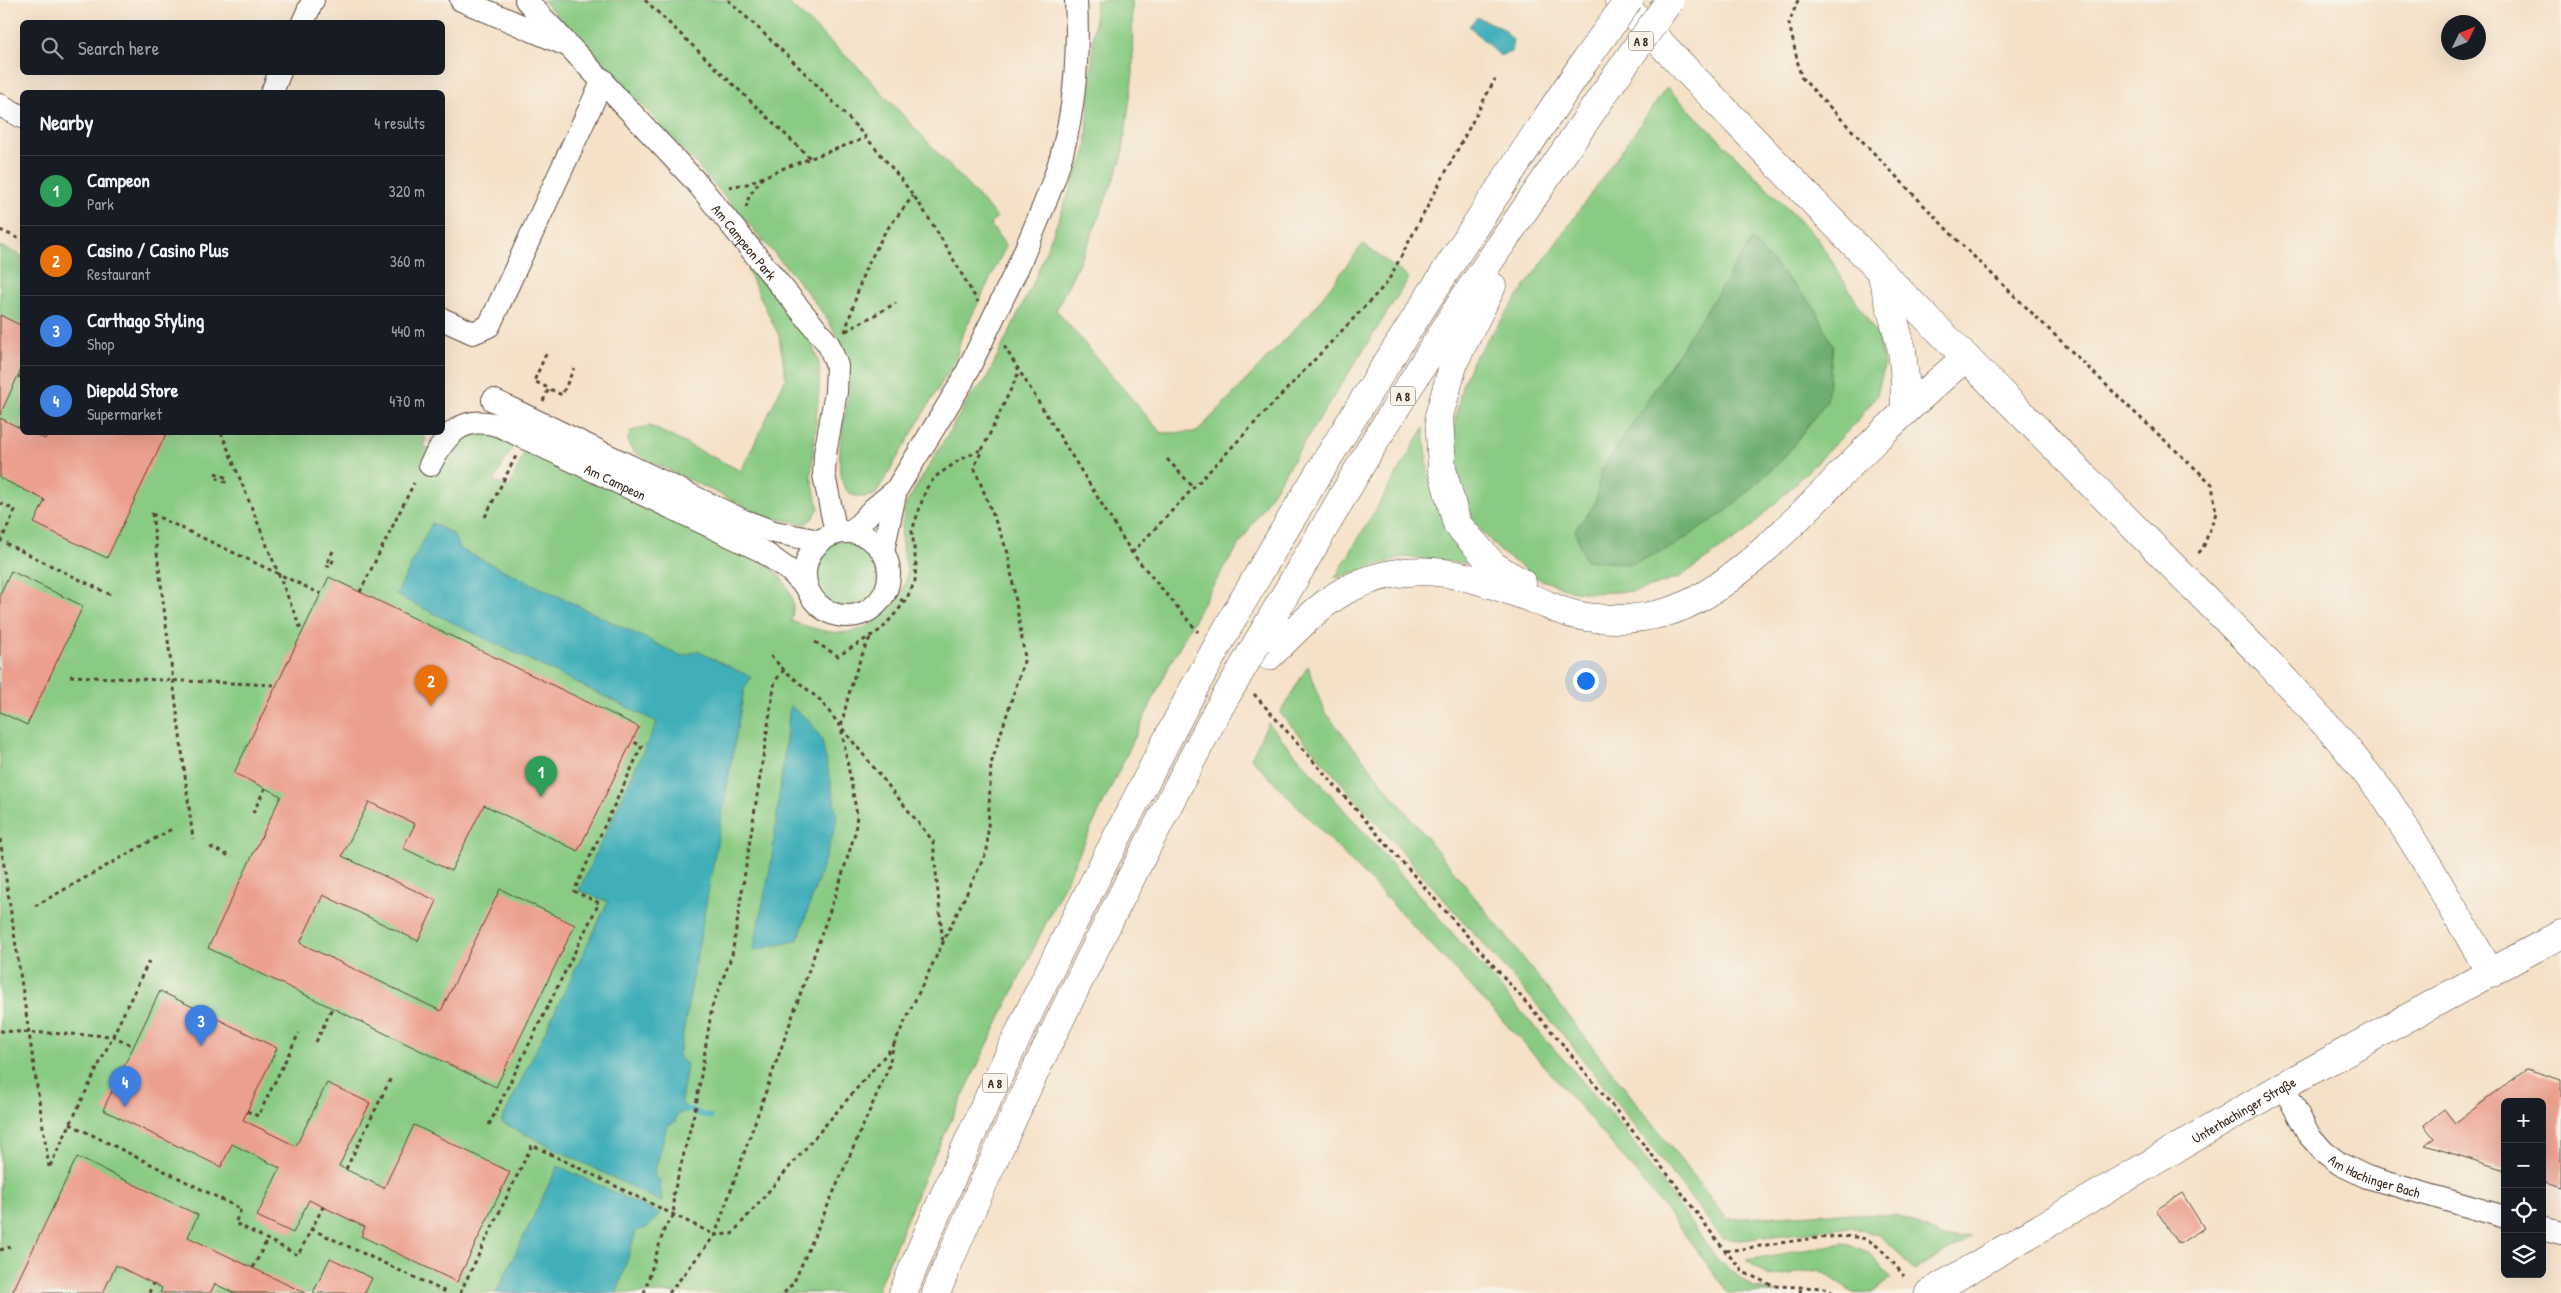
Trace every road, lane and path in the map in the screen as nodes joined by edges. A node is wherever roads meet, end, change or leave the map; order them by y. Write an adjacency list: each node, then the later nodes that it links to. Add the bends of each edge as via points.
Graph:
1 (313, 0): 11 (street)
2 (461, 0): 12 (street)
3 (526, 0): 12 (street, Am Campeon Park)
4 (644, 0): 21 (path)
5 (728, 0): 19 (path, via 817,85)
6 (1076, 0): 48 (street, bridge, via 1076,80 1058,170 1017,269 962,382)
7 (1618, 0): 28 (main road)
8 (1629, 0): 126 (main road, A 8, bridge, via 1444,272 1344,431 1233,618 1096,877 1025,1020)
9 (1670, 0): 20 (main road, A 8, bridge)
10 (1798, 0): 54 (path, via 1789,23 1801,77 1960,243 2212,484 2216,513)
11 (304, 20)
12 (571, 47): 15 (street, Am Campeon Park)
13 (279, 75): 16 (street)
14 (1495, 79): 47 (path, via 1387,282)
15 (603, 80): 23 (street, Am Campeon Park); 31 (street, via 489,326 473,333)
16 (273, 90)
17 (0, 106): 18 (street)
18 (20, 116)
19 (866, 138): 21 (path); 24 (path)
20 (1561, 156): 65 (main road, via 1476,315 1454,362 1439,416 1442,468 1457,524 1494,566); 70 (main road, A 8, via 1466,297 1372,446)
21 (810, 158): 22 (path)
22 (764, 176): 23 (path, via 747,184 725,187); 26 (path, via 749,196)
23 (697, 183): 26 (street, Am Campeon Park)
24 (914, 196): 29 (path); 32 (path, via 885,232 864,272)
25 (0, 230): 27 (path)
26 (743, 238): 32 (street, Am Campeon Park)
27 (20, 239)
28 (1881, 272): 34 (main road); 37 (main road, via 1902,350)
29 (968, 286)
30 (896, 303): 32 (path)
31 (445, 320)
32 (837, 338): 43 (street, Am Campeon Park, via 836,392)
33 (546, 354): 35 (path, via 534,381 562,394)
34 (1966, 356): 37 (main road); 90 (main road, via 2268,662 2339,739 2386,798)
35 (574, 368)
36 (492, 400): 52 (street, Am Campeon, via 742,520 774,532)
37 (1904, 410): 65 (main road, via 1767,547 1710,591 1668,612 1636,618)
38 (222, 435): 59 (path)
39 (980, 450): 57 (path, via 1019,371); 64 (path, via 935,477 926,489 912,530 915,581); 88 (path, via 974,467 1008,553 1025,658 991,764 986,851)
40 (1168, 459): 47 (path)
41 (430, 465): 60 (street, Am Campeon, via 446,438 460,426 474,421 500,426 762,551)
42 (215, 472): 45 (path, via 227,478 224,482)
43 (824, 475): 50 (street, via 837,498 848,508 860,511); 52 (street, Am Campeon Park)
44 (504, 476): 51 (path)
45 (217, 478)
46 (414, 483): 61 (path)
47 (1194, 488): 57 (path)
48 (896, 490): 50 (street); 56 (street)
49 (0, 503): 53 (path, via 15,510)
50 (873, 509): 52 (street)
51 (485, 517)
52 (836, 535): 56 (street, via 870,538); 60 (street, via 809,554 804,570)
53 (0, 540): 63 (path)
54 (2203, 548)
55 (333, 551): 58 (path, via 326,565 330,567)
56 (883, 551): 64 (street)
57 (1132, 553): 66 (path)
58 (334, 558)
59 (278, 573): 62 (path); 67 (path); 74 (path, via 152,513)
60 (806, 587): 64 (street, via 814,602 841,616 868,612 878,603)
61 (360, 592)
62 (321, 594)
63 (111, 595)
64 (896, 597): 68 (path, via 882,629)
65 (1575, 615): 70 (main road, via 1474,578 1408,571 1378,576 1351,588)
66 (1190, 624)
67 (302, 632)
68 (870, 638): 69 (path, via 838,656); 77 (path, via 851,682)
69 (815, 642)
70 (1263, 649): 127 (main road, A 8, bridge, via 1216,715 1127,885 1051,1037)
71 (771, 656): 72 (path)
72 (784, 670): 77 (path, via 820,700); 106 (path, via 775,682 732,955 712,1006 696,1106 673,1196)
73 (70, 676): 74 (path)
74 (173, 681): 75 (path); 83 (path)
75 (276, 685)
76 (1272, 714): 115 (path, via 1560,1041 1673,1181)
77 (841, 727): 88 (path, via 933,841); 111 (path, via 857,816 855,833)
78 (632, 740): 103 (path, via 642,746 574,891 599,903)
79 (265, 788): 80 (path)
80 (253, 813)
81 (172, 829): 86 (path)
82 (0, 839): 93 (path)
83 (193, 839)
84 (210, 847): 85 (path)
85 (232, 857)
86 (35, 906)
87 (2561, 934): 90 (main road, Unterhachinger Straße)
88 (943, 946): 97 (path)
89 (150, 961): 95 (path)
90 (2491, 974): 100 (main road, Unterhachinger Straße)
91 (332, 1008): 96 (path)
92 (0, 1031): 93 (path)
93 (29, 1032): 95 (path); 102 (path, via 50,1167)
94 (298, 1033): 101 (path, via 258,1116)
95 (113, 1036): 98 (path); 102 (path)
96 (316, 1042)
97 (894, 1044): 111 (path, via 732,1234); 125 (path, via 888,1069 794,1282)
98 (134, 1046)
99 (391, 1078): 104 (path)
100 (2283, 1086): 107 (street, Am Hachinger Bach, via 2309,1135 2323,1152 2340,1164 2367,1178); 130 (main road, Unterhachinger Straße)
101 (247, 1111)
102 (70, 1124): 112 (path, via 241,1209 235,1223)
103 (489, 1125)
104 (346, 1169)
105 (323, 1207): 108 (path)
106 (674, 1215): 111 (path); 122 (path, via 532,1145); 123 (path, via 665,1227)
107 (2501, 1216)
108 (311, 1229): 112 (path, via 298,1255); 121 (path)
109 (2546, 1229): 110 (street)
110 (2561, 1233)
111 (714, 1235): 124 (path)
112 (267, 1240): 116 (path)
113 (10, 1247): 114 (path)
114 (0, 1250)
115 (1725, 1252): 117 (path, via 1837,1237 1864,1239 1883,1251); 119 (path, via 1745,1273 1774,1286)
116 (253, 1268)
117 (1904, 1276)
118 (153, 1283): 120 (path)
119 (1800, 1286): 128 (path); 129 (path, via 1825,1288)
120 (149, 1293)
121 (448, 1293)
122 (460, 1293)
123 (644, 1293)
124 (669, 1293)
125 (784, 1293)
126 (902, 1293)
127 (936, 1293)
128 (1800, 1293)
129 (1833, 1293)
130 (1929, 1293)

